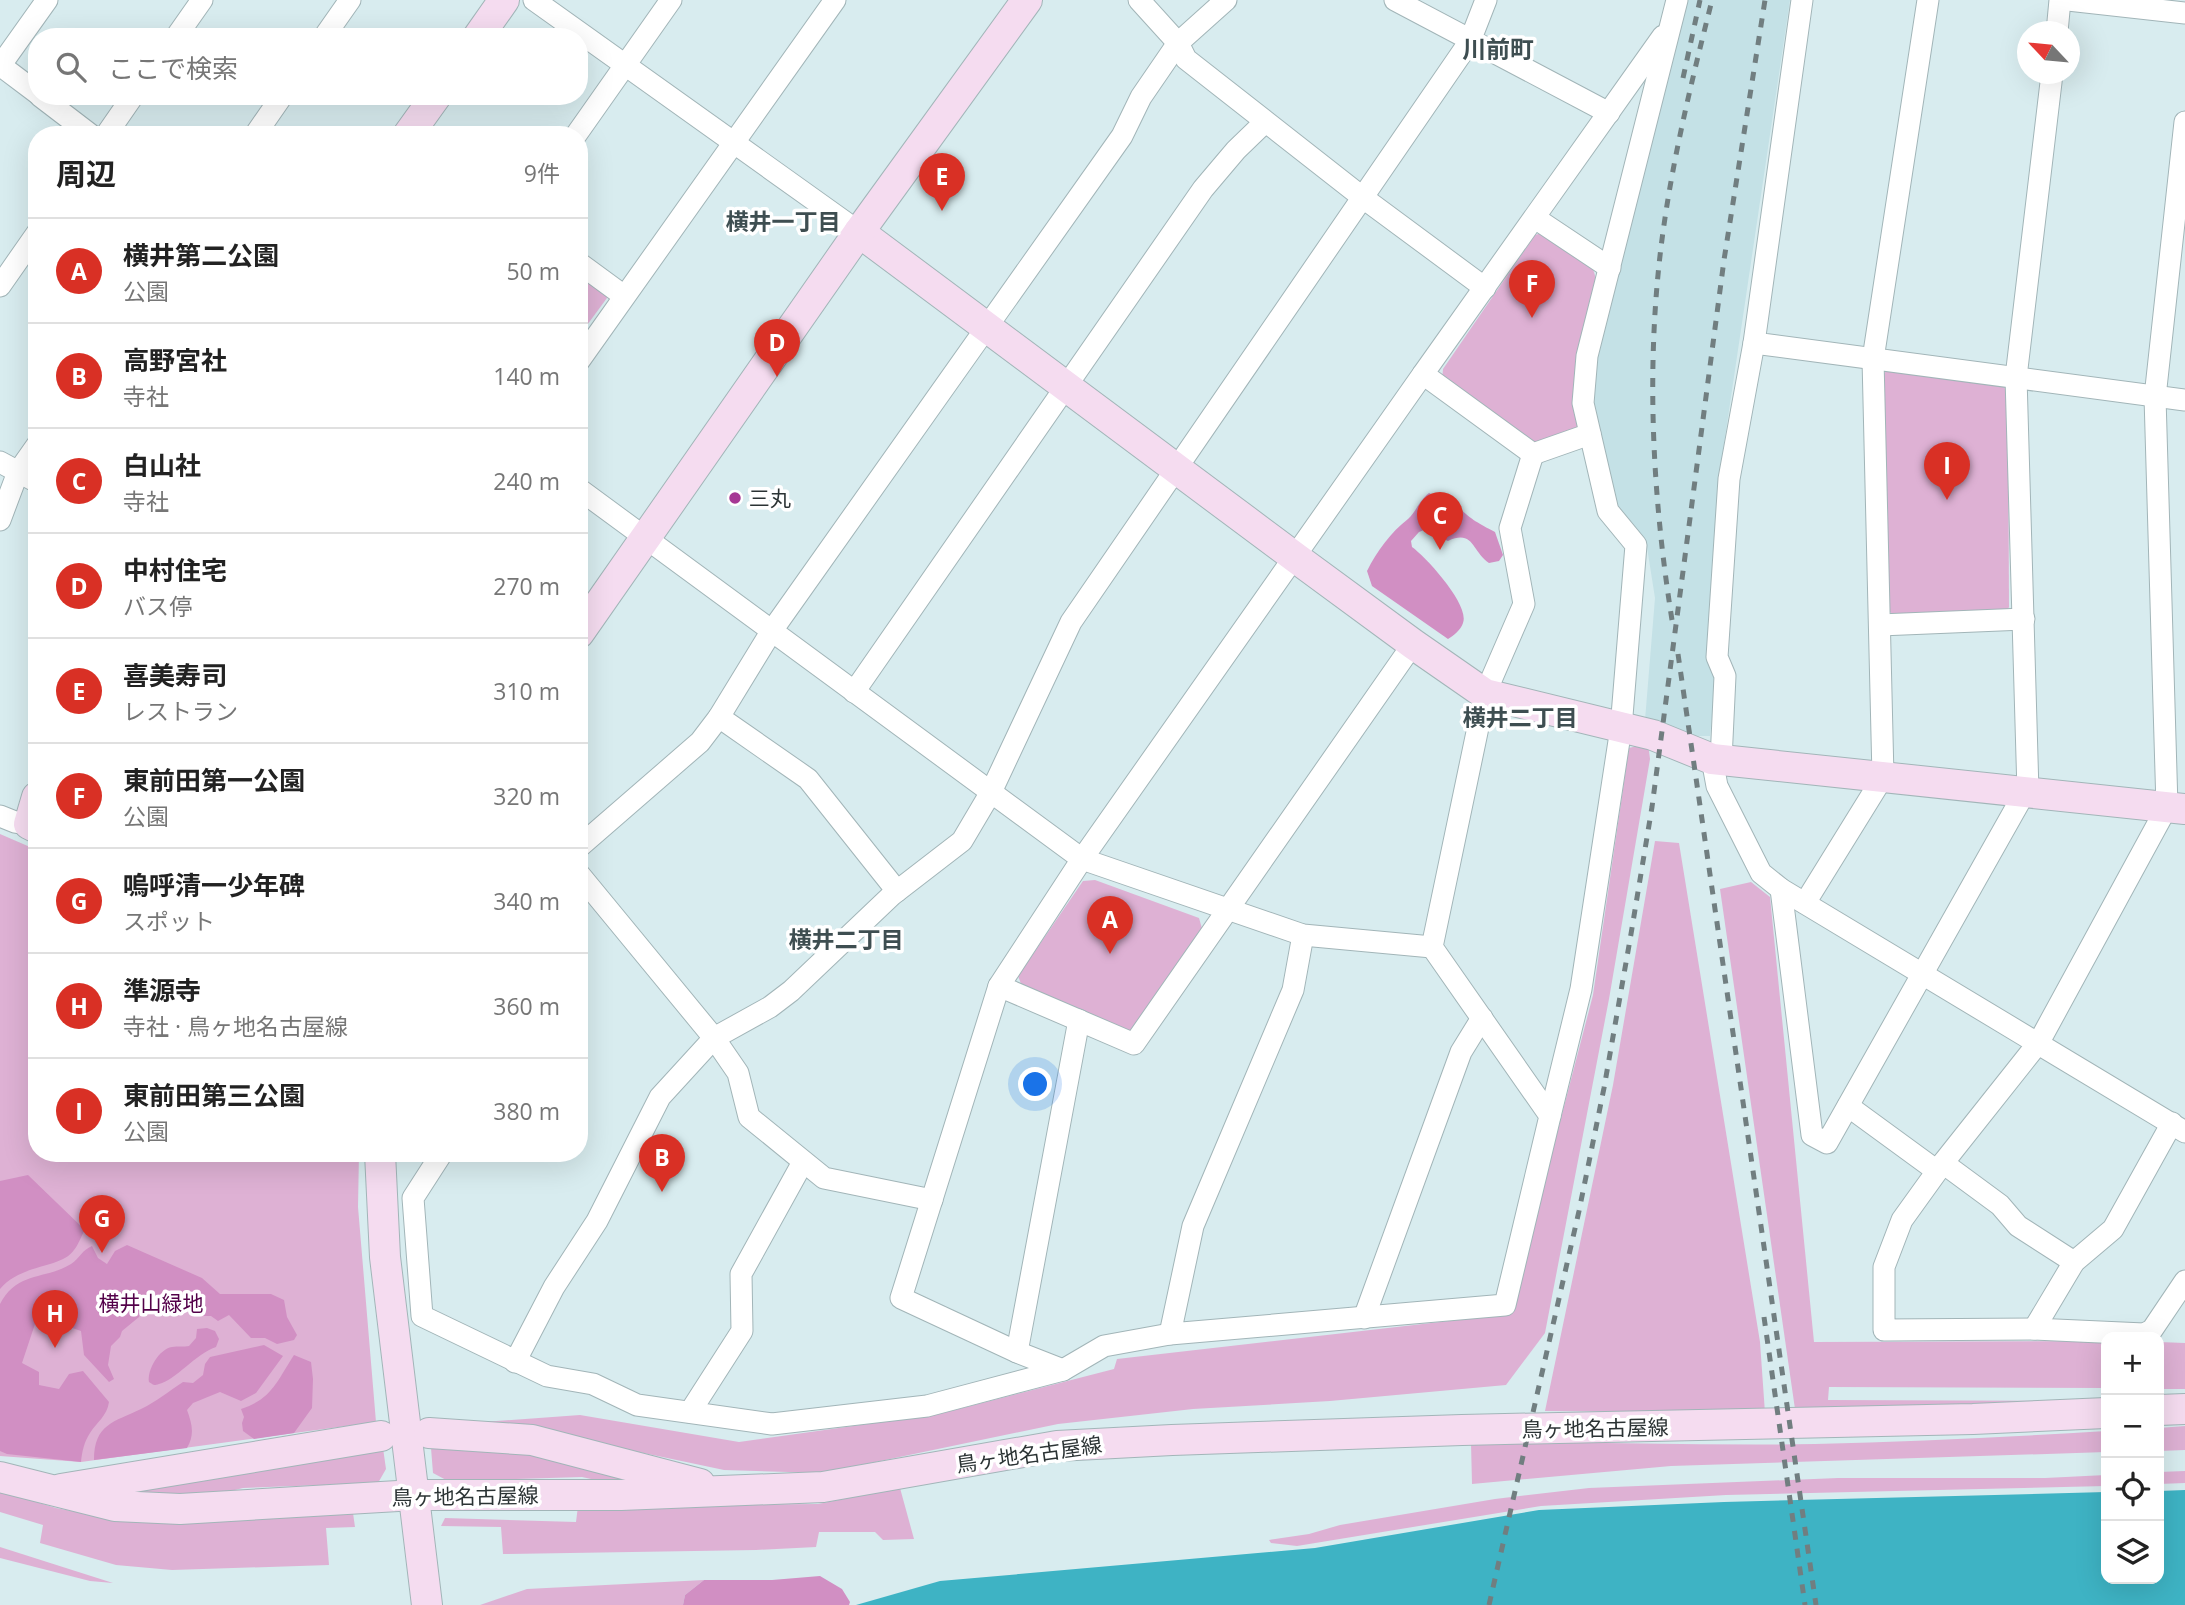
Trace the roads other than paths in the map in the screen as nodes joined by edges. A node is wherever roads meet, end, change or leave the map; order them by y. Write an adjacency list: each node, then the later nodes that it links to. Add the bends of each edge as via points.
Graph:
1 (47, 0): 29 (street)
2 (202, 0): 21 (street)
3 (350, 0): 22 (street)
4 (504, 0): 23 (street)
5 (534, 0): 24 (street)
6 (671, 0): 28 (street)
7 (835, 0): 44 (street)
8 (1027, 0): 47 (street)
9 (1139, 0): 27 (street)
10 (1226, 0): 27 (street)
11 (1395, 0): 26 (street)
12 (1486, 0): 26 (street)
13 (1677, 0): 20 (street)
14 (1802, 0): 55 (street)
15 (1928, 0): 57 (street)
16 (2060, 0): 19 (street)
17 (2068, 0): 18 (street)
18 (2185, 13)
19 (2058, 21)
20 (1670, 27): 36 (street); 49 (street)
21 (182, 28)
22 (330, 28)
23 (484, 28)
24 (574, 28)
25 (588, 38): 28 (street)
26 (1470, 41): 36 (street); 45 (street)
27 (1178, 43): 37 (street, via 1186,59); 54 (street, via 1141,97 1122,136)
28 (626, 64): 43 (street); 44 (street)
29 (0, 66): 31 (street)
30 (2051, 84): 59 (street)
31 (28, 87)
32 (52, 105): 39 (street)
33 (127, 105): 40 (street)
34 (276, 105): 41 (street)
35 (430, 105): 42 (street)
36 (1609, 113): 46 (street)
37 (1265, 122): 45 (street); 60 (street, via 1203,189)
38 (2185, 122): 61 (street)
39 (79, 126)
40 (112, 126)
41 (261, 126)
42 (414, 126)
43 (582, 126)
44 (732, 144): 47 (street); 53 (street)
45 (1362, 197): 52 (street); 65 (street)
46 (1535, 218): 49 (street); 52 (street)
47 (859, 232): 54 (street); 69 (street)
48 (28, 246): 51 (street)
49 (1610, 268): 63 (street, via 1587,356 1583,403)
50 (588, 270): 53 (street)
51 (0, 286)
52 (1485, 288): 58 (street)
53 (624, 296): 56 (street)
54 (986, 329): 60 (street); 74 (street)
55 (1754, 342): 57 (street); 80 (street, via 1729,479 1717,657 1724,676)
56 (588, 348)
57 (1873, 359): 59 (street); 73 (street)
58 (1423, 374): 64 (street); 70 (street)
59 (2016, 377): 61 (street); 71 (street)
60 (1067, 387): 65 (street); 76 (street)
61 (2155, 397): 62 (street); 84 (street)
62 (2185, 400)
63 (1590, 434): 64 (street); 79 (street, via 1608,511 1636,545)
64 (1533, 454): 77 (street, via 1510,528 1524,604)
65 (1178, 468): 70 (street); 82 (street, via 1071,622)
66 (18, 472): 68 (street)
67 (588, 495): 69 (street)
68 (0, 520)
69 (647, 538): 72 (street); 74 (street)
70 (1296, 558): 75 (street); 88 (street)
71 (2024, 619): 73 (street); 83 (street)
72 (588, 620)
73 (1880, 625): 81 (street)
74 (771, 632): 76 (street); 78 (street)
75 (1413, 644): 77 (street); 93 (street)
76 (854, 692): 82 (street)
77 (1485, 694): 79 (street); 95 (street)
78 (719, 717): 87 (street, via 700,742); 91 (street, via 808,779)
79 (1622, 727): 80 (street); 103 (street, via 1581,989)
80 (1716, 760): 81 (street); 90 (street, via 1717,786 1762,873)
81 (1883, 777): 83 (street); 92 (street)
82 (991, 792): 88 (street); 91 (street, via 962,841)
83 (2027, 792): 84 (street); 96 (street)
84 (2176, 808): 101 (street)
85 (0, 816): 86 (street, via 15,822)
86 (28, 818)
87 (588, 839)
88 (1082, 859): 93 (street); 97 (street)
89 (588, 885): 100 (street)
90 (1781, 889): 92 (street); 102 (street, via 1812,1135 1827,1143)
91 (897, 891): 100 (street, via 791,991)
92 (1805, 903): 96 (street)
93 (1229, 910): 94 (street); 99 (street, via 1134,1044)
94 (1303, 935): 95 (street); 114 (street, via 1293,990 1193,1226)
95 (1432, 947): 98 (street)
96 (1923, 973): 101 (street); 102 (street)
97 (999, 986): 99 (street); 109 (street)
98 (1482, 1018): 103 (street); 112 (street, via 1461,1052)
99 (1079, 1020): 115 (street)
100 (714, 1038): 107 (street, via 738,1073 749,1117); 116 (street, via 660,1097 597,1221 554,1287)
101 (2039, 1042): 104 (street); 108 (street)
102 (1848, 1106): 108 (street)
103 (1550, 1116): 112 (street, via 1505,1305)
104 (2181, 1125): 110 (street, via 2113,1229)
105 (380, 1162): 127 (street, via 385,1257)
106 (436, 1162): 116 (street, via 413,1198 422,1316)
107 (803, 1162): 109 (street, via 824,1178); 120 (street, via 741,1274 742,1331)
108 (1940, 1167): 110 (street, via 2000,1205 2018,1226); 113 (street, via 1902,1220 1884,1267 1884,1330)
109 (932, 1200): 115 (street, via 901,1298)
110 (2074, 1262): 113 (street)
111 (2185, 1280): 113 (street, via 2152,1330 2144,1334)
112 (1364, 1318): 114 (street)
113 (2034, 1329)
114 (1170, 1335): 117 (street, via 1104,1346)
115 (1017, 1352): 117 (street)
116 (516, 1362): 120 (street, via 547,1376 593,1384 637,1405)
117 (1063, 1370): 120 (street, via 927,1406 772,1424)
118 (2185, 1409): 119 (street)
119 (2164, 1410)
120 (690, 1412)
121 (2101, 1413): 126 (street, 鳥ヶ地名古屋線, via 1057,1446 823,1487)
122 (429, 1433): 126 (street, via 531,1440)
123 (381, 1436): 125 (street)
124 (0, 1477): 125 (street, 鳥ヶ地名古屋線)
125 (51, 1490): 127 (street, 鳥ヶ地名古屋線, via 115,1506 180,1509)
126 (724, 1491): 127 (street, 鳥ヶ地名古屋線)
127 (415, 1495): 128 (street)
128 (427, 1605)

